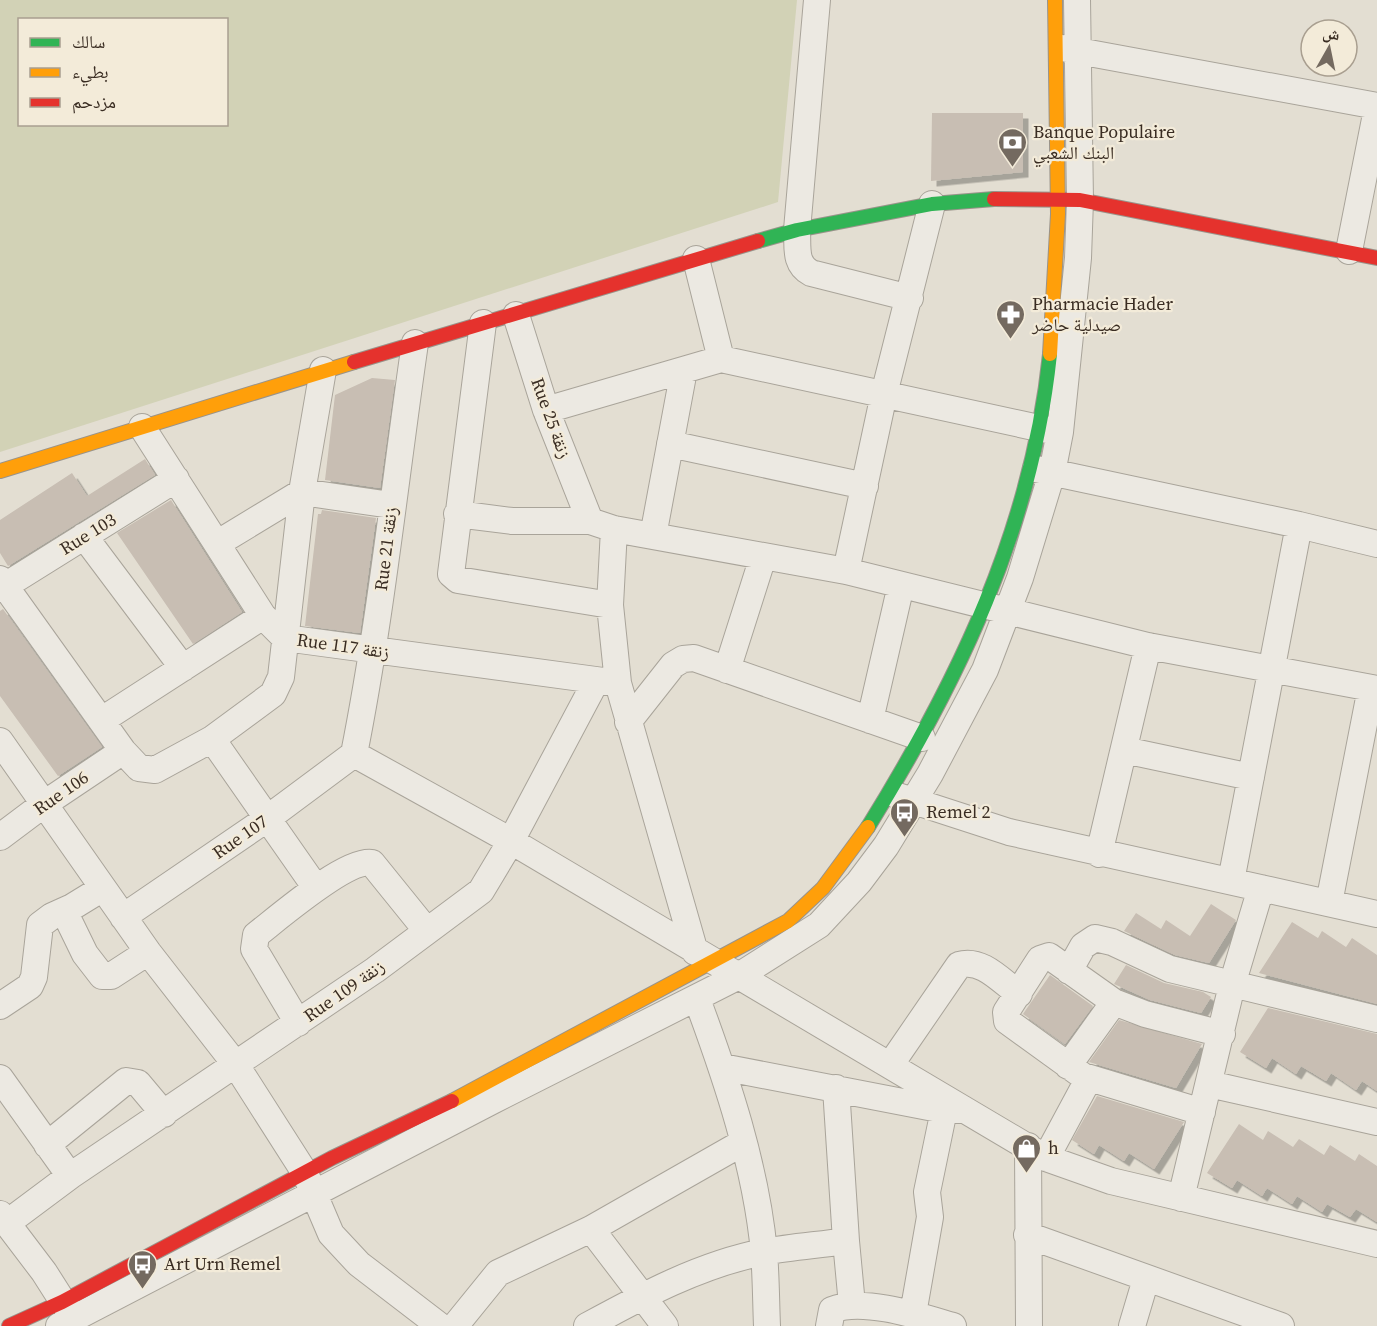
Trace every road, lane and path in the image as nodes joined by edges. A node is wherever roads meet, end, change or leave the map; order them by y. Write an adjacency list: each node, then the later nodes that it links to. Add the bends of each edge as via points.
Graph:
1 (817, 0): 8 (street)
2 (1055, 0): 4 (street)
3 (1077, 0): 4 (street)
4 (1067, 48): 5 (street); 6 (street)
5 (1377, 107): 9 (street)
6 (1070, 200): 7 (street, via 970,199); 9 (street); 22 (street, via 1074,305)
7 (932, 204): 8 (street); 12 (street)
8 (797, 230): 11 (street); 12 (street, via 802,268)
9 (1349, 251): 10 (street)
10 (1377, 258)
11 (696, 259): 13 (street); 16 (street)
12 (909, 298): 19 (street)
13 (516, 315): 14 (street); 20 (street, Rue 25 زنقة)
14 (483, 323): 15 (street); 30 (street)
15 (415, 343): 17 (street); 29 (street, Rue 21 زنقة)
16 (721, 358): 18 (street); 19 (street)
17 (323, 370): 21 (street); 28 (street)
18 (684, 370): 20 (street); 23 (street)
19 (884, 394): 22 (street); 27 (street)
20 (546, 411): 31 (street, Rue 25 زنقة)
21 (142, 427): 25 (street); 26 (street, Rue 117 زنقة)
22 (1050, 430): 24 (street)
23 (670, 444): 27 (street); 34 (street)
24 (1041, 470): 32 (street); 42 (street)
25 (0, 471)
26 (176, 479): 33 (street, Rue 103); 35 (street, Rue 117 زنقة)
27 (864, 486): 38 (street)
28 (302, 492): 29 (street); 35 (street); 44 (street)
29 (391, 505): 46 (street, Rue 21 زنقة)
30 (457, 514): 31 (street); 41 (street, via 453,577)
31 (602, 525): 34 (street); 41 (street)
32 (1299, 525): 36 (street); 48 (street)
33 (84, 536): 39 (street, Rue 103); 47 (street)
34 (653, 536): 37 (street)
35 (218, 543): 43 (street, Rue 117 زنقة)
36 (1377, 544)
37 (763, 557): 38 (street); 49 (street)
38 (846, 571): 40 (street)
39 (2, 585): 52 (street)
40 (901, 585): 42 (street); 53 (street)
41 (610, 604): 50 (street)
42 (998, 608): 45 (street); 55 (street); 62 (street, via 985,670)
43 (263, 616): 44 (street, Rue 117 زنقة); 47 (street)
44 (285, 638): 46 (street, Rue 117 زنقة); 56 (street, via 281,677 273,694)
45 (1148, 646): 48 (street); 58 (street)
46 (374, 651): 50 (street, Rue 117 زنقة); 60 (street, Rue 21 زنقة)
47 (183, 668): 52 (street)
48 (1273, 668): 51 (street); 61 (street)
49 (727, 670): 53 (street); 54 (street, via 694,658 678,661)
50 (607, 682): 54 (street); 66 (street, Rue 109 زنقة)
51 (1374, 688): 72 (street)
52 (102, 720): 59 (street)
53 (870, 720): 55 (street)
54 (628, 723): 78 (street)
55 (922, 738): 62 (street)
56 (213, 739): 59 (street, via 155,770 139,768); 64 (street)
57 (0, 742): 63 (street)
58 (1124, 750): 61 (street); 67 (street)
59 (123, 751): 63 (street, Rue 106)
60 (354, 754): 64 (street, Rue 107); 66 (street)
61 (1251, 777): 68 (street)
62 (901, 797): 67 (street, via 1009,832); 78 (street, via 809,905 788,921); 80 (street, via 886,846 839,907 788,947)
63 (44, 804): 65 (street, Rue 106); 69 (street)
64 (268, 818): 70 (street); 75 (street, Rue 107)
65 (0, 837)
66 (511, 841): 76 (street, Rue 109 زنقة, via 481,891); 78 (street)
67 (1099, 854): 68 (street)
68 (1231, 881): 71 (street)
69 (103, 888): 73 (street); 75 (street)
70 (316, 888): 76 (street, via 358,863 372,863); 87 (street, via 256,935 253,942)
71 (1261, 888): 72 (street); 81 (street)
72 (1329, 903): 74 (street)
73 (72, 907): 77 (street, via 66,915 68,923 102,976 111,976); 85 (street, via 40,925 30,986)
74 (1377, 914)
75 (123, 918): 77 (street)
76 (427, 931): 87 (street, Rue 109 زنقة)
77 (148, 952): 90 (street)
78 (704, 956): 80 (street); 105 (street)
79 (1069, 971): 81 (street, via 1083,946 1095,938 1170,969); 82 (street, via 1055,957 1044,957); 84 (street)
80 (737, 977): 83 (street); 89 (street)
81 (1232, 985): 86 (street); 88 (street)
82 (1018, 994): 89 (street, via 982,966 970,962 959,965); 92 (street, via 1007,1010 1007,1021)
83 (697, 999): 91 (street); 105 (street, via 492,1101)
84 (1114, 1002): 88 (street); 92 (street)
85 (0, 1006)
86 (1377, 1019)
87 (298, 1023): 90 (street, Rue 109 زنقة)
88 (1222, 1034): 94 (street)
89 (891, 1064): 97 (street)
90 (236, 1065): 99 (street, Rue 109 زنقة); 105 (street)
91 (722, 1067): 95 (street); 101 (street)
92 (1078, 1072): 98 (street); 103 (street)
93 (0, 1078): 96 (street)
94 (1209, 1084): 98 (street); 100 (street)
95 (836, 1088): 97 (street); 110 (street)
96 (8, 1107): 102 (street)
97 (956, 1110): 103 (street); 116 (street, via 927,1192 930,1217)
98 (1202, 1112): 106 (street)
99 (164, 1114): 102 (street, via 138,1083 126,1081); 104 (street, Rue 109 زنقة)
100 (1377, 1122)
101 (742, 1143): 108 (street); 112 (street)
102 (47, 1145): 104 (street)
103 (1037, 1152): 106 (street, via 1089,1175); 109 (street)
104 (70, 1176): 107 (street, Rue 109 زنقة)
105 (309, 1184): 117 (street); 119 (street, via 331,1234 343,1250)
106 (1181, 1198): 111 (street)
107 (3, 1218): 117 (street, via 44,1272)
108 (591, 1229): 114 (street); 120 (street, via 498,1273)
109 (1027, 1235): 113 (street); 126 (street)
110 (846, 1241): 112 (street); 115 (street)
111 (1377, 1244)
112 (764, 1252): 114 (street, via 723,1263); 123 (street)
113 (1146, 1279): 127 (street); 128 (street)
114 (640, 1297): 121 (street); 122 (street)
115 (852, 1305): 116 (street); 124 (street, via 832,1310)
116 (913, 1314): 125 (street)
117 (65, 1315): 118 (street)
118 (9, 1326)
119 (440, 1326)
120 (455, 1326)
121 (587, 1326)
122 (665, 1326)
123 (767, 1326)
124 (829, 1326)
125 (953, 1326)
126 (1029, 1326)
127 (1132, 1326)
128 (1281, 1326)

